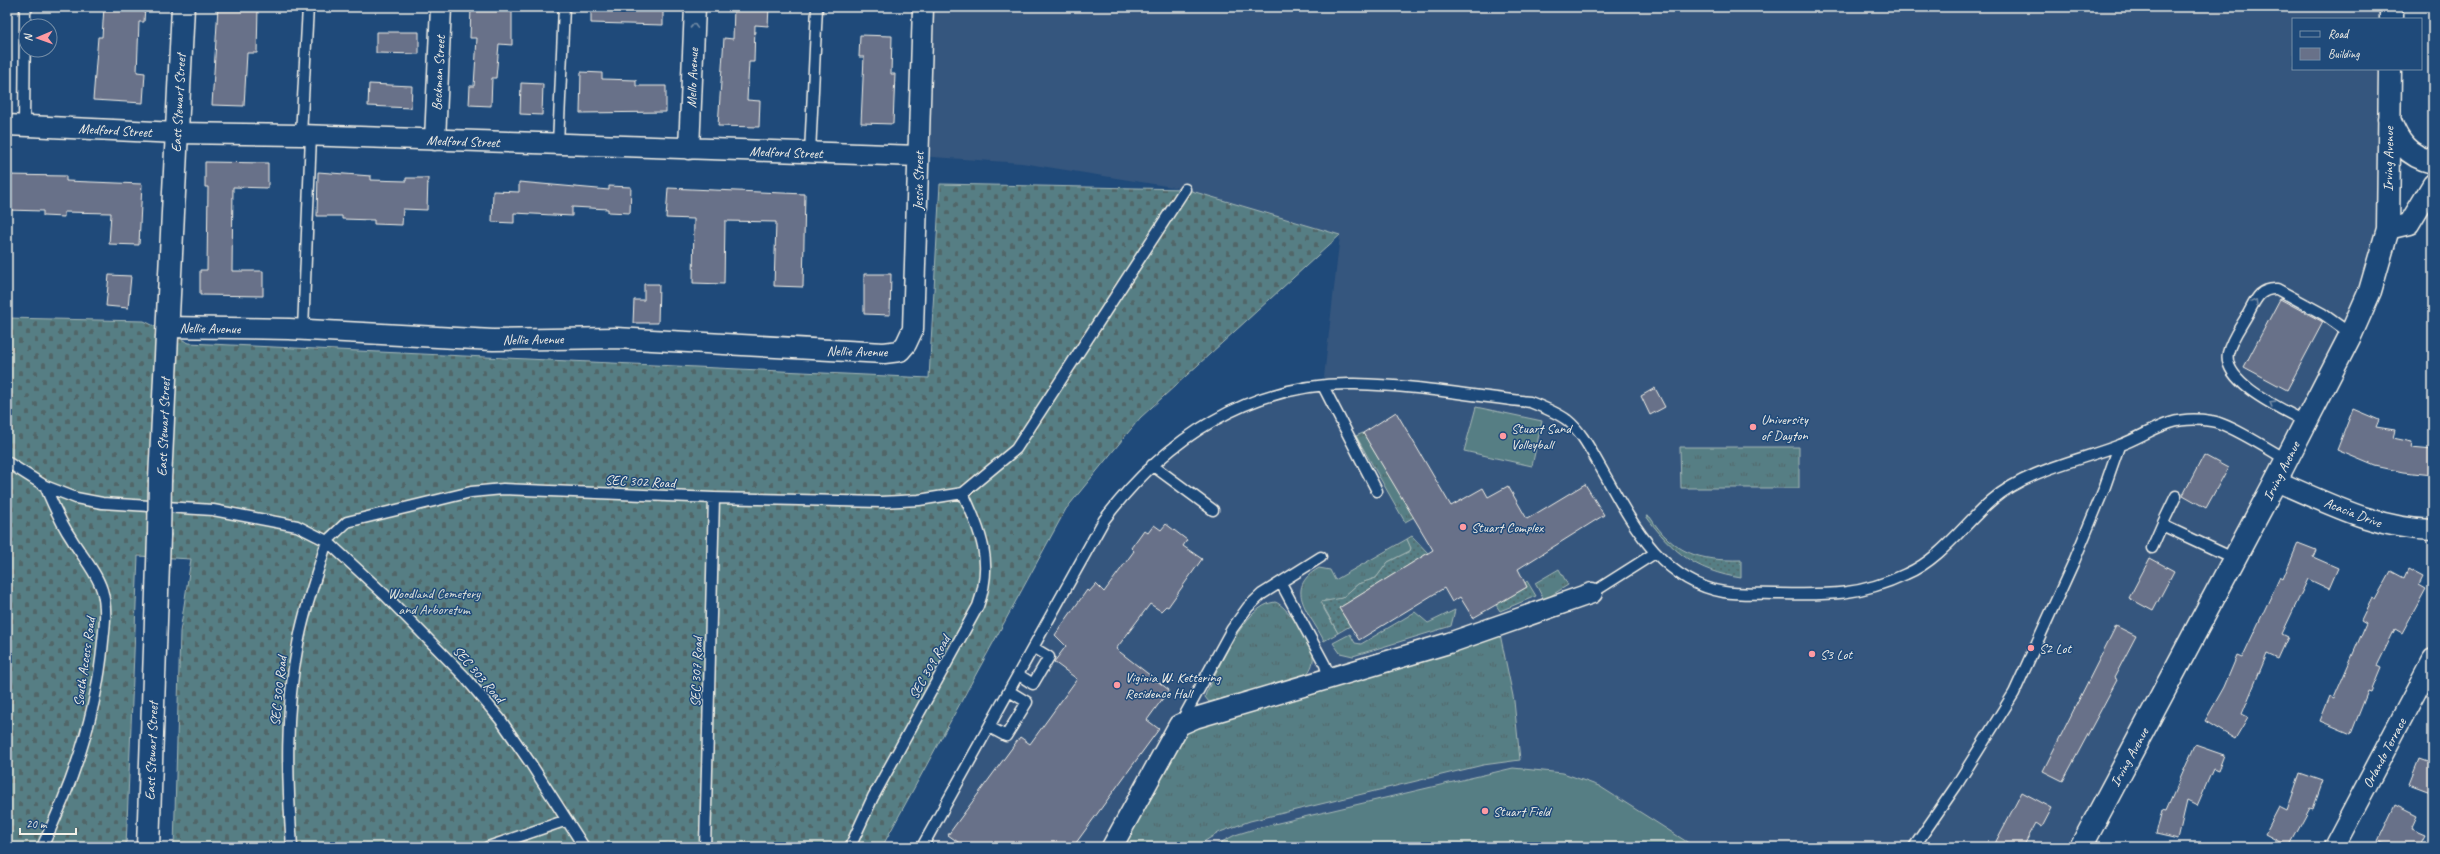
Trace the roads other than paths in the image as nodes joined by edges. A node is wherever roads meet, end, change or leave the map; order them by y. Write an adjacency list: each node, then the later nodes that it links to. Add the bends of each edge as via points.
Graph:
1 (28, 7): 13 (lane, via 25,12)
2 (183, 7): 14 (street, East Stewart Street)
3 (308, 7): 15 (lane)
4 (441, 7): 16 (street, Beckman Street)
5 (564, 7): 17 (lane)
6 (695, 7): 18 (street, Mello Avenue, one-way to 6)
7 (817, 7): 19 (lane)
8 (923, 7): 20 (street, Jessie Street)
9 (2391, 7): 10 (street)
10 (2391, 18)
11 (2390, 70): 12 (street, Irving Avenue)
12 (2388, 117): 21 (street, via 2403,147); 24 (street, Irving Avenue)
13 (16, 125): 14 (street, Medford Street)
14 (177, 133): 15 (street, Medford Street); 25 (street, East Stewart Street)
15 (306, 135): 16 (street, Medford Street); 26 (lane)
16 (435, 140): 17 (street, Medford Street)
17 (558, 144): 18 (street, Medford Street)
18 (689, 149): 19 (street, Medford Street)
19 (810, 153): 20 (street, Medford Street)
20 (918, 156): 28 (street, Jessie Street, via 913,329)
21 (2433, 162)
22 (2433, 184): 24 (street, via 2409,224)
23 (1185, 189): 38 (lane, via 1016,449)
24 (2388, 230): 27 (street, Irving Avenue, via 2370,291)
25 (167, 327): 26 (street, Nellie Avenue); 60 (street, East Stewart Street, bridge)
26 (303, 330): 28 (street, Nellie Avenue, via 493,340 616,338 868,352)
27 (2351, 334): 30 (street, Irving Avenue); 30 (lane, one-way to 27, via 2236,380 2228,364 2232,342 2260,293 2268,288 2277,289 2323,314)
28 (900, 351)
29 (1323, 386): 34 (lane, via 1249,404 1223,415 1192,433); 37 (lane); 46 (lane, via 1382,385 1530,402 1549,409 1568,421 1583,438 1622,506)
30 (2306, 422): 32 (street, Irving Avenue)
31 (2119, 446): 32 (lane, via 2171,423 2213,421); 46 (lane, via 2036,475 2008,489 1992,500 1925,564 1905,575 1859,591 1833,595 1720,591 1686,578 1664,564); 68 (lane, via 2076,560 2014,693 1956,786)
32 (2287, 460): 35 (street, Irving Avenue)
33 (7, 462): 36 (lane, SEC 303 Road)
34 (1152, 464): 41 (lane); 51 (lane, via 1127,490 1104,520)
35 (2276, 481): 43 (street, Acacia Drive, via 2372,522); 48 (street, Irving Avenue)
36 (45, 486): 44 (lane, SEC 303 Road, via 76,498 102,503 214,510 289,524); 59 (lane, South Access Road, via 64,527 97,579 105,612 94,704 66,794)
37 (1377, 491)
38 (963, 493): 40 (lane, SEC 302 Road, via 919,500 881,502); 65 (lane, SEC 309 Road, via 985,550 985,587 978,606 873,797)
39 (2176, 496): 42 (lane)
40 (714, 498): 44 (lane, SEC 302 Road, via 503,489 471,492 347,522); 64 (lane, SEC 307 Road)
41 (1213, 510)
42 (2162, 525): 45 (lane); 48 (lane)
43 (2433, 530)
44 (327, 541): 58 (lane, SEC 303 Road, via 385,595 464,676 500,719); 61 (lane, SEC 300 Road, via 298,642 293,675 287,744)
45 (2152, 548)
46 (1655, 553): 50 (lane)
47 (1321, 557): 49 (lane)
48 (2235, 558): 69 (street, Irving Avenue)
49 (1281, 583): 54 (lane, via 1325,665); 56 (lane, via 1257,597 1242,613)
50 (1592, 593): 54 (street, via 1449,643)
51 (1034, 648): 53 (lane); 53 (lane, via 1049,657 1033,684)
52 (2433, 659): 70 (street, Orlando Terrace)
53 (1019, 675): 55 (lane)
54 (1329, 679): 56 (street, via 1195,718)
55 (1009, 692): 57 (lane); 57 (lane, via 1027,702 1006,736)
56 (1179, 725): 67 (street)
57 (989, 727): 66 (lane)
58 (567, 820): 62 (lane); 63 (lane, SEC 303 Road)
59 (42, 847)
60 (148, 847)
61 (292, 847)
62 (488, 847)
63 (584, 847)
64 (705, 847)
65 (850, 847)
66 (922, 847)
67 (1112, 847)
68 (1914, 847)
69 (2081, 847)
70 (2334, 847)

